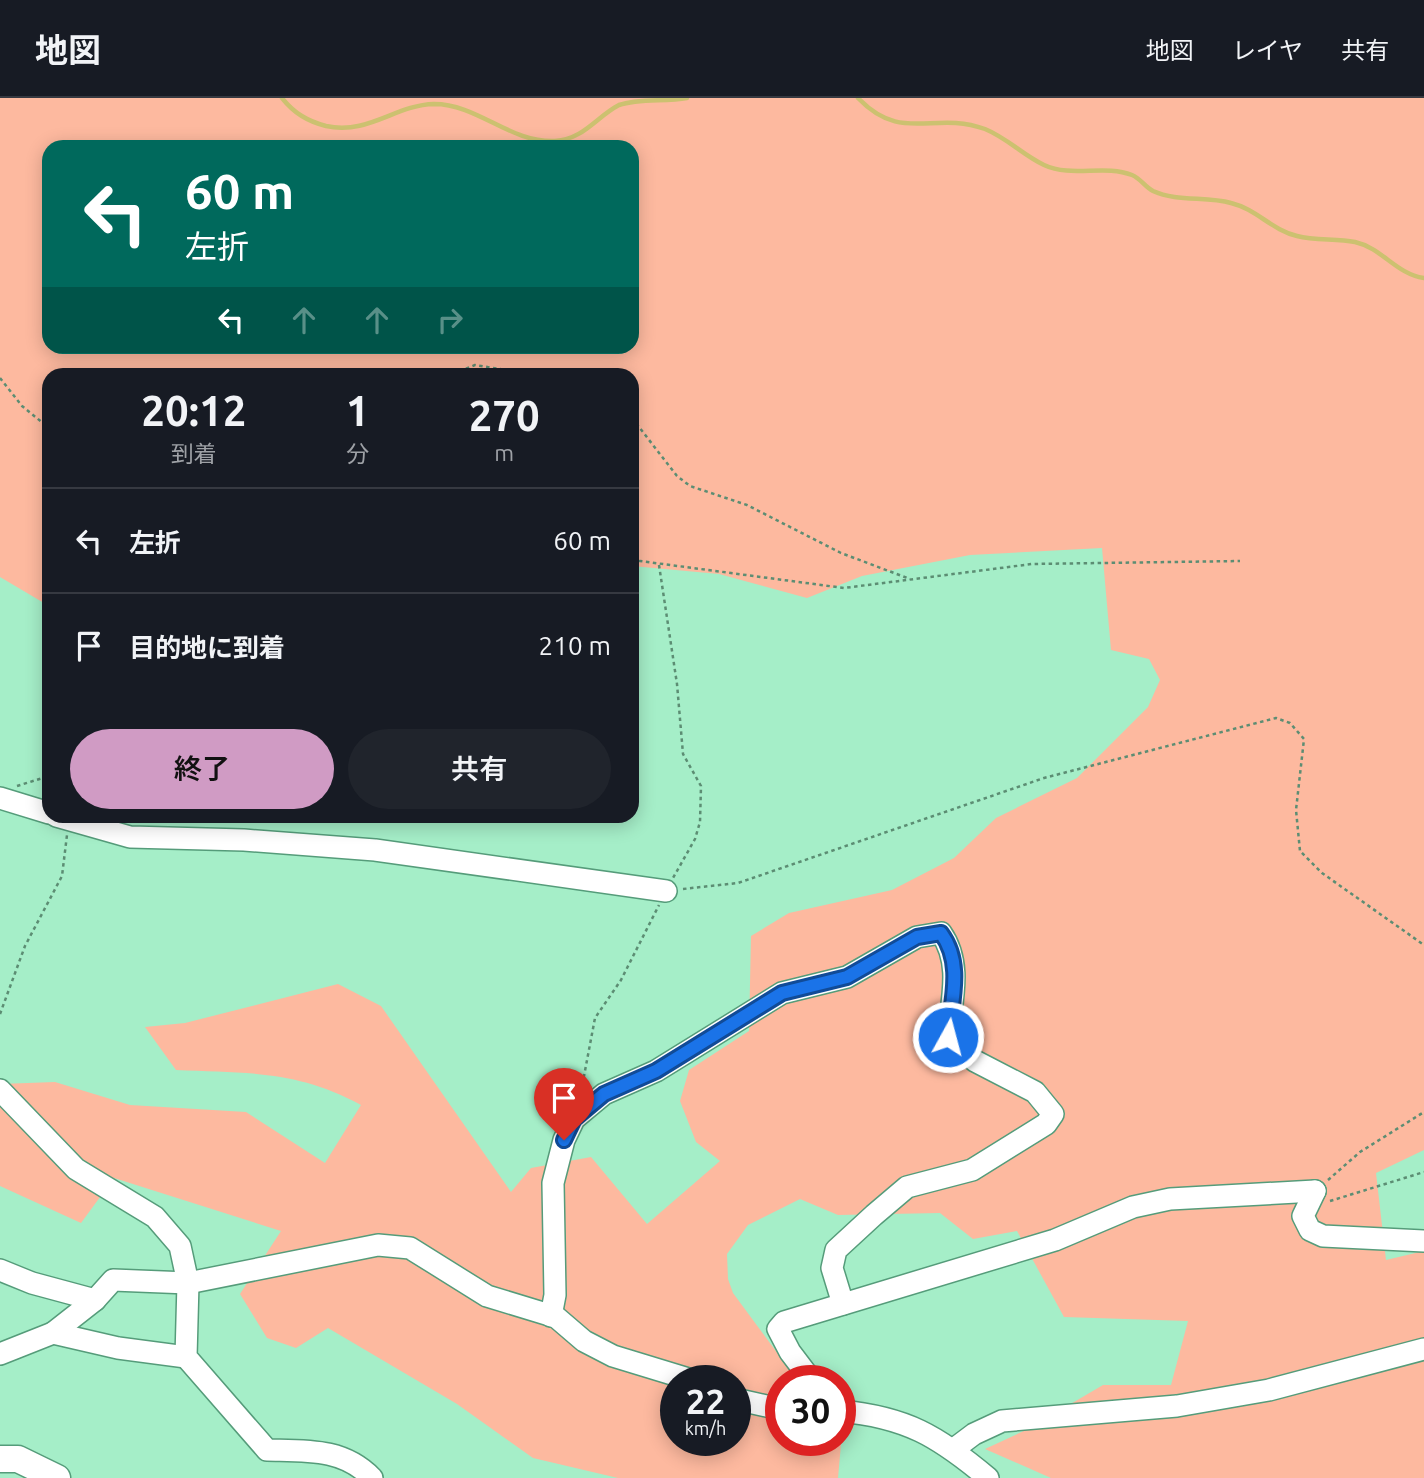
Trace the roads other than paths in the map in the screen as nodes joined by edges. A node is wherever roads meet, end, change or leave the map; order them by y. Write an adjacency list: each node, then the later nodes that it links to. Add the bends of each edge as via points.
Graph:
1 (2, 798): 2 (street)
2 (42, 811)
3 (81, 823): 4 (street, via 130,837 375,850)
4 (666, 891)
5 (0, 1090): 8 (street, via 76,1169 155,1217 180,1246)
6 (1424, 1241): 10 (street, via 1323,1236 1310,1230 1303,1216 1310,1200 1170,1199 1133,1207 1055,1240)
7 (0, 1269): 9 (street)
8 (188, 1283): 9 (street, via 113,1280); 11 (street, via 378,1245 410,1248 487,1296); 15 (street)
9 (95, 1300): 12 (street)
10 (843, 1304): 11 (street, via 832,1268 836,1250 874,1215 907,1187 982,1166 1046,1124 1053,1114 1035,1092 975,1061 948,1037 954,968 951,946 941,933 917,937 847,977 782,993 656,1071 604,1094 574,1119 553,1184 555,1295); 16 (street, via 784,1322 778,1329)
11 (551, 1316): 17 (street, via 613,1356)
12 (53, 1333): 14 (street); 15 (street)
13 (1424, 1349): 19 (street, via 1269,1390 1177,1406 1002,1421)
14 (0, 1354)
15 (186, 1357): 22 (street, via 267,1450 327,1452 358,1463)
16 (800, 1365)
17 (660, 1370)
18 (856, 1412): 19 (street, via 878,1414)
19 (954, 1450): 23 (street)
20 (0, 1459): 21 (main road, via 18,1460)
21 (57, 1478)
22 (372, 1478)
23 (988, 1478)

